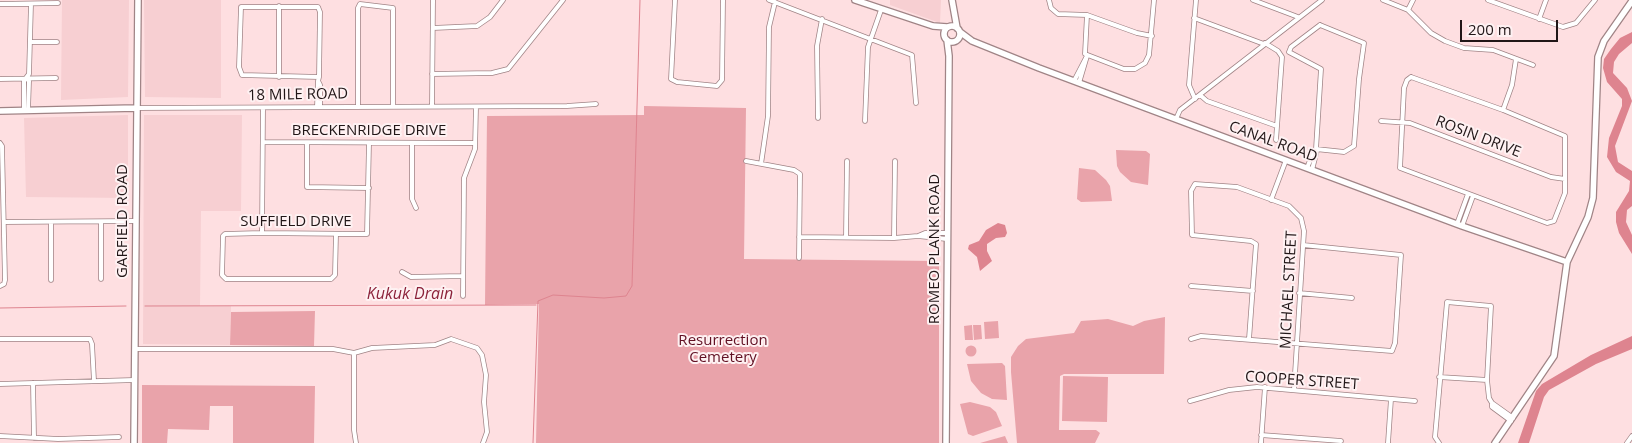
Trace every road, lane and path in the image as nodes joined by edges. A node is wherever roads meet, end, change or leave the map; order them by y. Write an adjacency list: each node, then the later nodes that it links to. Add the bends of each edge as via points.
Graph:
1 (138, 0): 69 (street, GARFIELD ROAD)
2 (433, 0): 39 (street)
3 (503, 0): 39 (street, via 490,18 477,26)
4 (563, 0): 53 (street, via 508,69 492,73)
5 (675, 0): 6 (street, via 671,79 720,85)
6 (723, 0)
7 (770, 0): 22 (street)
8 (855, 0): 23 (street)
9 (952, 0): 31 (street)
10 (1049, 0): 32 (street, via 1051,8 1058,14)
11 (1154, 0): 41 (street)
12 (1196, 0): 34 (street)
13 (1253, 0): 33 (street)
14 (1322, 0): 33 (street)
15 (1383, 0): 30 (street)
16 (1413, 0): 30 (street)
17 (1488, 0): 27 (street)
18 (1504, 0): 27 (street)
19 (1546, 0): 36 (street)
20 (1595, 0): 36 (street, via 1571,26 1561,27)
21 (1632, 1): 113 (street, via 1599,52 1594,198)
22 (774, 2): 35 (street); 92 (street, via 769,27 768,116)
23 (863, 2): 29 (street)
24 (58, 3): 26 (street)
25 (0, 4): 26 (street)
26 (31, 4): 46 (street)
27 (1502, 5): 36 (street)
28 (279, 6): 54 (street); 54 (street, via 241,7 239,67 242,75); 58 (street, via 318,7)
29 (882, 10): 37 (street); 42 (street)
30 (1408, 10): 51 (street, via 1445,42 1464,48 1494,50)
31 (953, 13): 38 (street); 40 (street)
32 (1087, 15): 41 (street); 50 (street, via 1084,52)
33 (1298, 17): 48 (street)
34 (1194, 18): 48 (street); 61 (street, via 1188,85)
35 (822, 19): 42 (street); 74 (street, via 817,46)
36 (1539, 19)
37 (932, 26): 38 (street); 43 (street)
38 (947, 27): 40 (street); 43 (street)
39 (433, 28): 53 (street)
40 (959, 30): 44 (street, ROMEO PLANK ROAD); 45 (street, CANAL ROAD)
41 (1152, 36): 50 (street, via 1145,63 1132,70)
42 (871, 37): 62 (street, via 914,56); 76 (street, via 866,60)
43 (945, 37): 44 (street, CANAL ROAD); 49 (street, ROMEO PLANK ROAD)
44 (956, 40): 45 (street, CANAL ROAD); 49 (street, ROMEO PLANK ROAD)
45 (972, 41): 59 (street, CANAL ROAD)
46 (30, 42): 47 (street); 55 (street, via 29,74)
47 (57, 42)
48 (1264, 44): 60 (street); 79 (street, via 1278,51 1282,57)
49 (949, 56): 108 (street, ROMEO PLANK ROAD)
50 (1087, 56): 59 (street)
51 (1516, 59): 52 (street); 72 (street, via 1512,85)
52 (1533, 65)
53 (432, 74): 64 (street)
54 (279, 77): 58 (street)
55 (26, 78): 56 (street); 57 (street); 71 (street)
56 (56, 78)
57 (0, 79)
58 (318, 79): 66 (street)
59 (1077, 82): 75 (street, CANAL ROAD)
60 (1200, 95): 61 (street); 79 (street, via 1208,101)
61 (1195, 99): 75 (street, via 1183,108)
62 (916, 103)
63 (596, 104): 65 (street, 18 MILE ROAD)
64 (432, 106): 65 (street, 18 MILE ROAD); 68 (street, 18 MILE ROAD)
65 (476, 106): 86 (street)
66 (319, 107): 67 (street, 18 MILE ROAD); 70 (street, 18 MILE ROAD)
67 (358, 107): 68 (street, 18 MILE ROAD); 68 (street, via 360,4 393,8)
68 (393, 107)
69 (136, 108): 70 (street, 18 MILE ROAD); 71 (street, 18 MILE ROAD); 103 (street, GARFIELD ROAD)
70 (263, 108): 81 (street)
71 (26, 110): 73 (street, 18 MILE ROAD)
72 (1503, 110): 78 (street, via 1408,78 1404,88); 94 (street, via 1565,136)
73 (0, 111)
74 (818, 118)
75 (1178, 120): 88 (street, CANAL ROAD)
76 (865, 121)
77 (1381, 121): 78 (street, ROSIN DRIVE)
78 (1402, 122): 94 (street, ROSIN DRIVE, via 1555,178); 96 (street, via 1400,168)
79 (1277, 126): 80 (street)
80 (1276, 140)
81 (263, 142): 83 (street, BRECKENRIDGE DRIVE); 105 (street)
82 (0, 143): 100 (street)
83 (307, 143): 84 (street, BRECKENRIDGE DRIVE); 95 (street, via 307,187)
84 (369, 143): 85 (street, BRECKENRIDGE DRIVE); 95 (street, SUFFIELD DRIVE)
85 (412, 143): 86 (street, BRECKENRIDGE DRIVE); 99 (street, via 412,198)
86 (476, 143): 115 (street, via 464,178)
87 (1317, 150): 87 (street, via 1321,69 1289,52 1320,25 1363,41 1364,48 1354,147 1340,152); 93 (street)
88 (1286, 160): 93 (street, CANAL ROAD); 98 (street)
89 (746, 161): 92 (street)
90 (847, 161): 109 (street)
91 (895, 161): 110 (street)
92 (761, 164): 107 (street, via 800,174)
93 (1309, 169): 104 (street, CANAL ROAD)
94 (1566, 179): 97 (street, via 1563,201 1551,223)
95 (369, 188): 106 (street, SUFFIELD DRIVE, via 369,232)
96 (1468, 194): 97 (street); 104 (street)
97 (1473, 196): 104 (street)
98 (1271, 200): 111 (street, MICHAEL STREET, via 1289,206 1298,214 1303,225); 120 (street, MICHAEL STREET, via 1231,185 1192,186 1191,191 1192,235 1255,242)
99 (416, 208)
100 (4, 222): 101 (street); 118 (street, via 5,280)
101 (51, 222): 102 (street); 117 (street)
102 (100, 222): 103 (street); 116 (street)
103 (135, 222): 128 (street, GARFIELD ROAD)
104 (1459, 225): 113 (street, CANAL ROAD)
105 (262, 233): 106 (street, SUFFIELD DRIVE); 106 (street, SUFFIELD DRIVE, via 224,235 224,278 334,278)
106 (336, 234)
107 (799, 236): 109 (street); 112 (street)
108 (947, 236): 110 (street); 152 (street, ROMEO PLANK ROAD)
109 (846, 237): 110 (street)
110 (894, 238)
111 (1303, 245): 121 (street, MICHAEL STREET); 127 (street, via 1401,254 1393,350)
112 (799, 258)
113 (1567, 262): 141 (street, via 1554,356)
114 (402, 272): 115 (street, via 412,277)
115 (463, 276): 122 (street)
116 (101, 279)
117 (51, 280)
118 (2, 286)
119 (1191, 286): 120 (street)
120 (1253, 291): 126 (street)
121 (1299, 293): 123 (street); 127 (street, MICHAEL STREET)
122 (463, 296)
123 (1352, 298)
124 (1191, 338): 126 (street)
125 (0, 339): 133 (street, via 90,339)
126 (1249, 339): 127 (street)
127 (1298, 344): 137 (street, MICHAEL STREET)
128 (135, 349): 129 (street, via 337,350); 131 (street, GARFIELD ROAD)
129 (354, 353): 150 (street); 151 (street, via 372,348 435,345 451,339 476,348 482,355 486,375 487,435)
130 (1439, 377): 132 (street); 132 (street, via 1447,302 1491,306); 155 (street, via 1435,437)
131 (134, 380): 133 (street); 149 (street, GARFIELD ROAD)
132 (1487, 380): 141 (street, via 1492,403)
133 (94, 381): 134 (street)
134 (33, 383): 135 (street); 146 (street)
135 (0, 384)
136 (1265, 387): 137 (street, COOPER STREET); 139 (street, COOPER STREET, via 1237,388); 142 (street)
137 (1294, 390): 138 (street, COOPER STREET)
138 (1391, 399): 140 (street, COOPER STREET); 154 (street)
139 (1190, 401)
140 (1415, 401)
141 (1512, 420): 156 (street)
142 (1261, 435): 148 (street); 153 (street)
143 (0, 436): 146 (street)
144 (1632, 436): 157 (street)
145 (119, 437): 147 (street)
146 (34, 438): 147 (street)
147 (88, 441)
148 (1341, 441)
149 (134, 443)
150 (356, 443)
151 (483, 443)
152 (946, 443)
153 (1260, 443)
154 (1388, 443)
155 (1439, 443)
156 (1494, 443)
157 (1627, 443)

